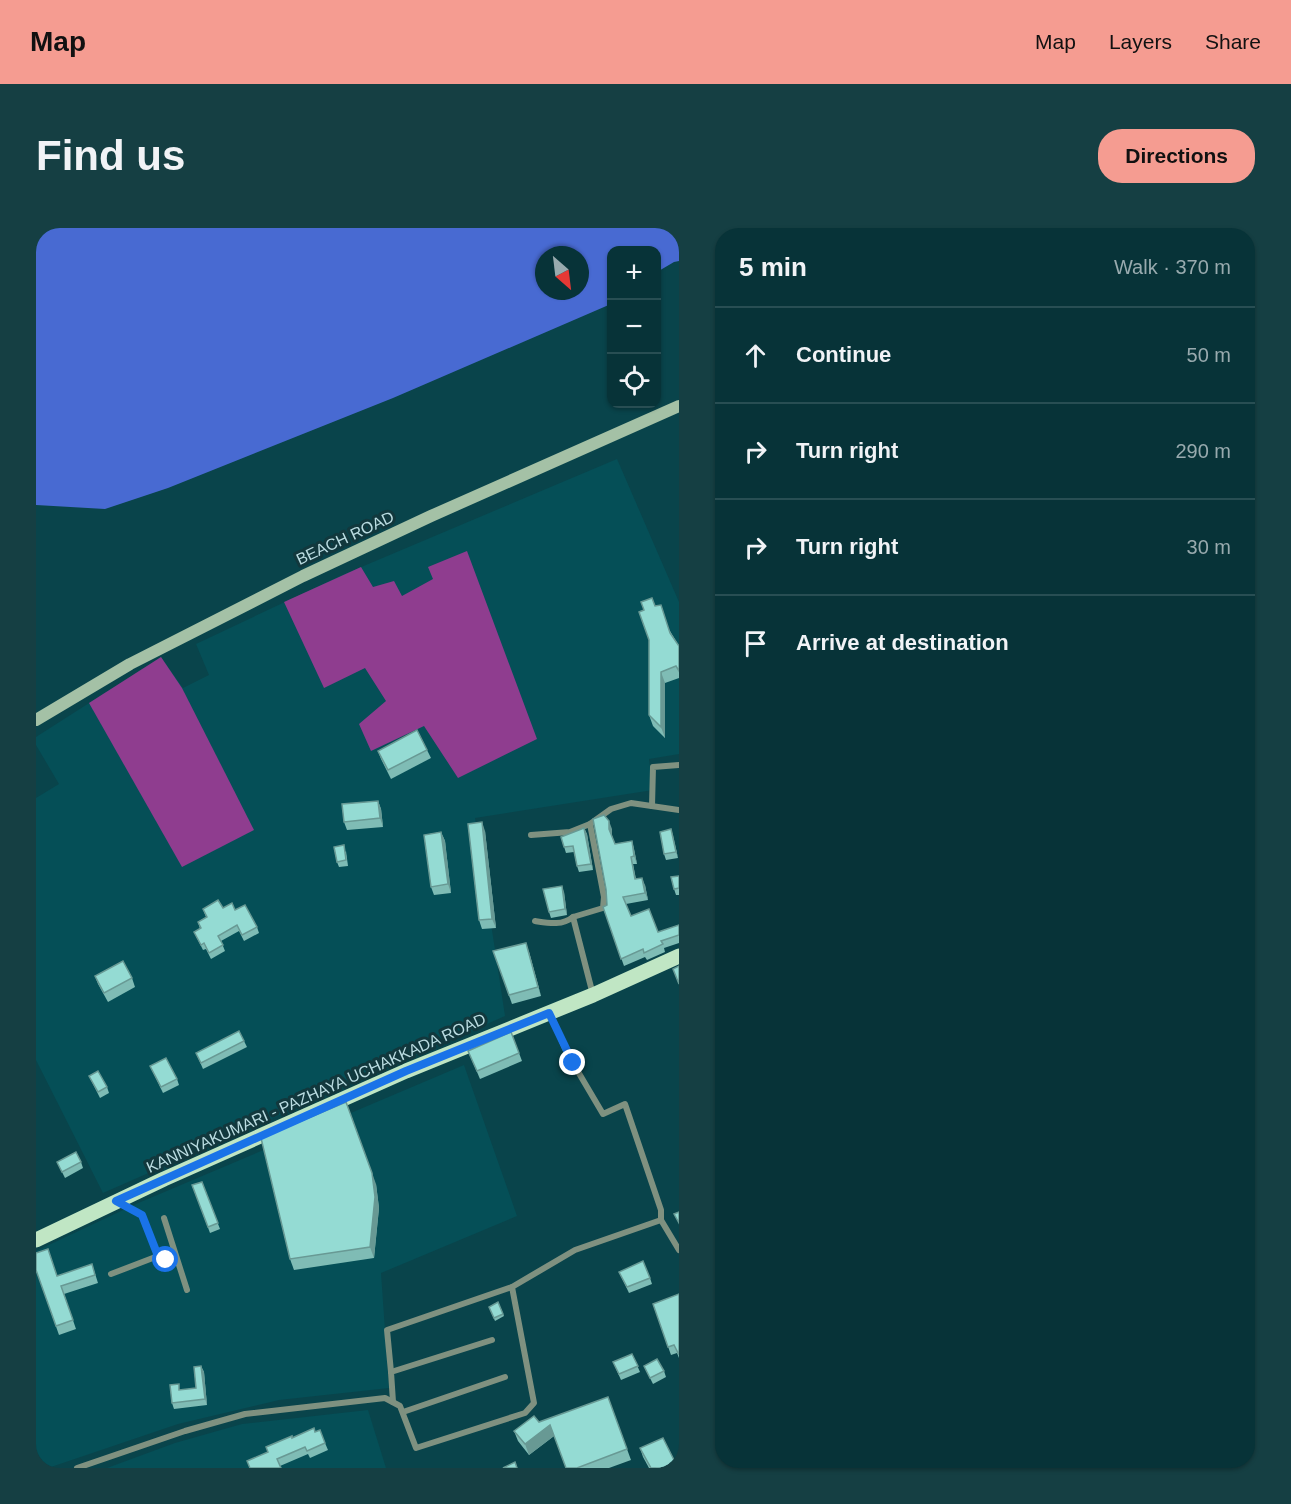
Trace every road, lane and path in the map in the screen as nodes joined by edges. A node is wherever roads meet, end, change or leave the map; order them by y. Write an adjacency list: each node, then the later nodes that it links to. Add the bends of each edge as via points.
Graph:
1 (679, 406): 2 (street, BEACH ROAD, via 303,576 130,664)
2 (36, 720)
3 (679, 765): 4 (street, via 653,767)
4 (652, 806): 5 (street); 6 (street, via 631,803 611,809)
5 (679, 810)
6 (590, 824): 7 (street, via 570,832); 8 (street, via 603,908)
7 (531, 835)
8 (573, 917): 9 (street, via 551,924); 11 (street)
9 (535, 921)
10 (679, 956): 11 (main road, KANNIYAKUMARI - PAZHAYA UCHAKKADA ROAD)
11 (593, 995): 12 (main road, KANNIYAKUMARI - PAZHAYA UCHAKKADA ROAD)
12 (549, 1013): 13 (main road, KANNIYAKUMARI - PAZHAYA UCHAKKADA ROAD, via 436,1058); 15 (street, via 603,1114 625,1104 661,1210)
13 (116, 1201): 16 (main road, KANNIYAKUMARI - PAZHAYA UCHAKKADA ROAD); 18 (street, via 142,1215)
14 (164, 1218): 19 (street)
15 (660, 1220): 17 (street); 21 (street, via 575,1250)
16 (36, 1240)
17 (679, 1250)
18 (158, 1256): 19 (street, via 166,1260); 20 (street)
19 (176, 1258): 22 (street)
20 (111, 1274)
21 (512, 1287): 24 (street, via 387,1330); 27 (street, via 534,1403 525,1413 416,1448)
22 (187, 1290)
23 (492, 1340): 24 (street)
24 (391, 1372): 26 (street)
25 (505, 1377): 27 (street)
26 (393, 1402): 27 (street); 28 (street, via 385,1398 245,1414)
27 (403, 1412)
28 (76, 1468)

